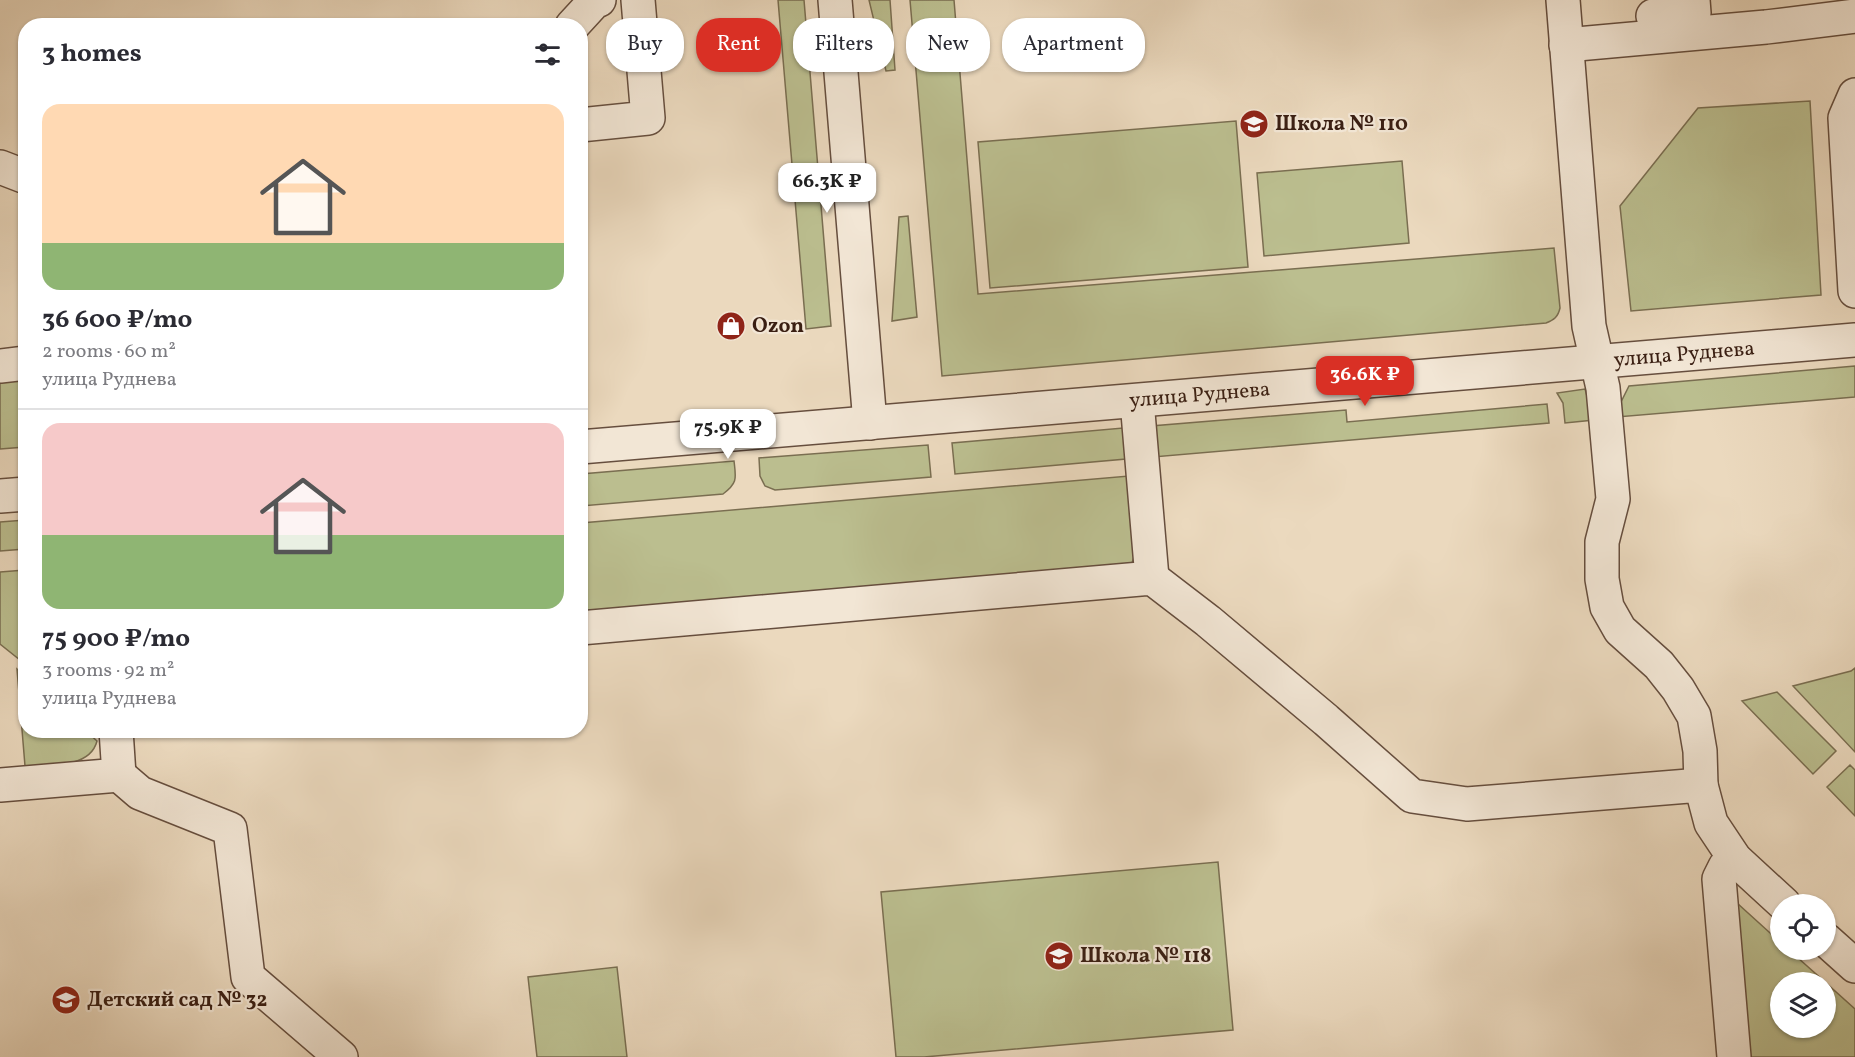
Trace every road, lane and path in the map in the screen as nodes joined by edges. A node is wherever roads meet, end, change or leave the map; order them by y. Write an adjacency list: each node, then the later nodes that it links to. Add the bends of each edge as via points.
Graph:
1 (598, 0): 6 (street)
2 (638, 0): 9 (street, via 648,118)
3 (835, 0): 19 (street)
4 (1693, 0): 7 (street, via 1694,13)
5 (1855, 16): 7 (street, via 1766,27)
6 (579, 18)
7 (1573, 28): 15 (street, via 1589,326)
8 (1855, 95): 10 (street, via 1845,118)
9 (588, 124)
10 (1851, 163): 13 (street)
11 (0, 167): 12 (street)
12 (18, 174)
13 (1855, 291)
14 (1855, 340): 15 (street, улица Руднева)
15 (1598, 362): 18 (street, улица Руднева); 28 (street, via 1613,499 1602,542 1607,608 1620,630 1659,665 1694,716)
16 (18, 364): 17 (street)
17 (0, 366)
18 (1137, 401): 19 (street, улица Руднева); 23 (street)
19 (870, 423): 20 (street, улица Руднева)
20 (588, 446)
21 (18, 495): 22 (street)
22 (0, 496)
23 (1152, 578): 24 (street); 28 (street, via 1412,795 1467,804)
24 (588, 627)
25 (117, 738): 26 (street)
26 (119, 775): 27 (street); 33 (street, via 140,794 230,829 248,976)
27 (0, 785)
28 (1701, 785): 29 (street, via 1711,823)
29 (1735, 859): 30 (street); 34 (street, via 1719,879)
30 (1773, 894)
31 (1836, 949): 32 (street)
32 (1855, 966)
33 (341, 1057)
34 (1734, 1057)

